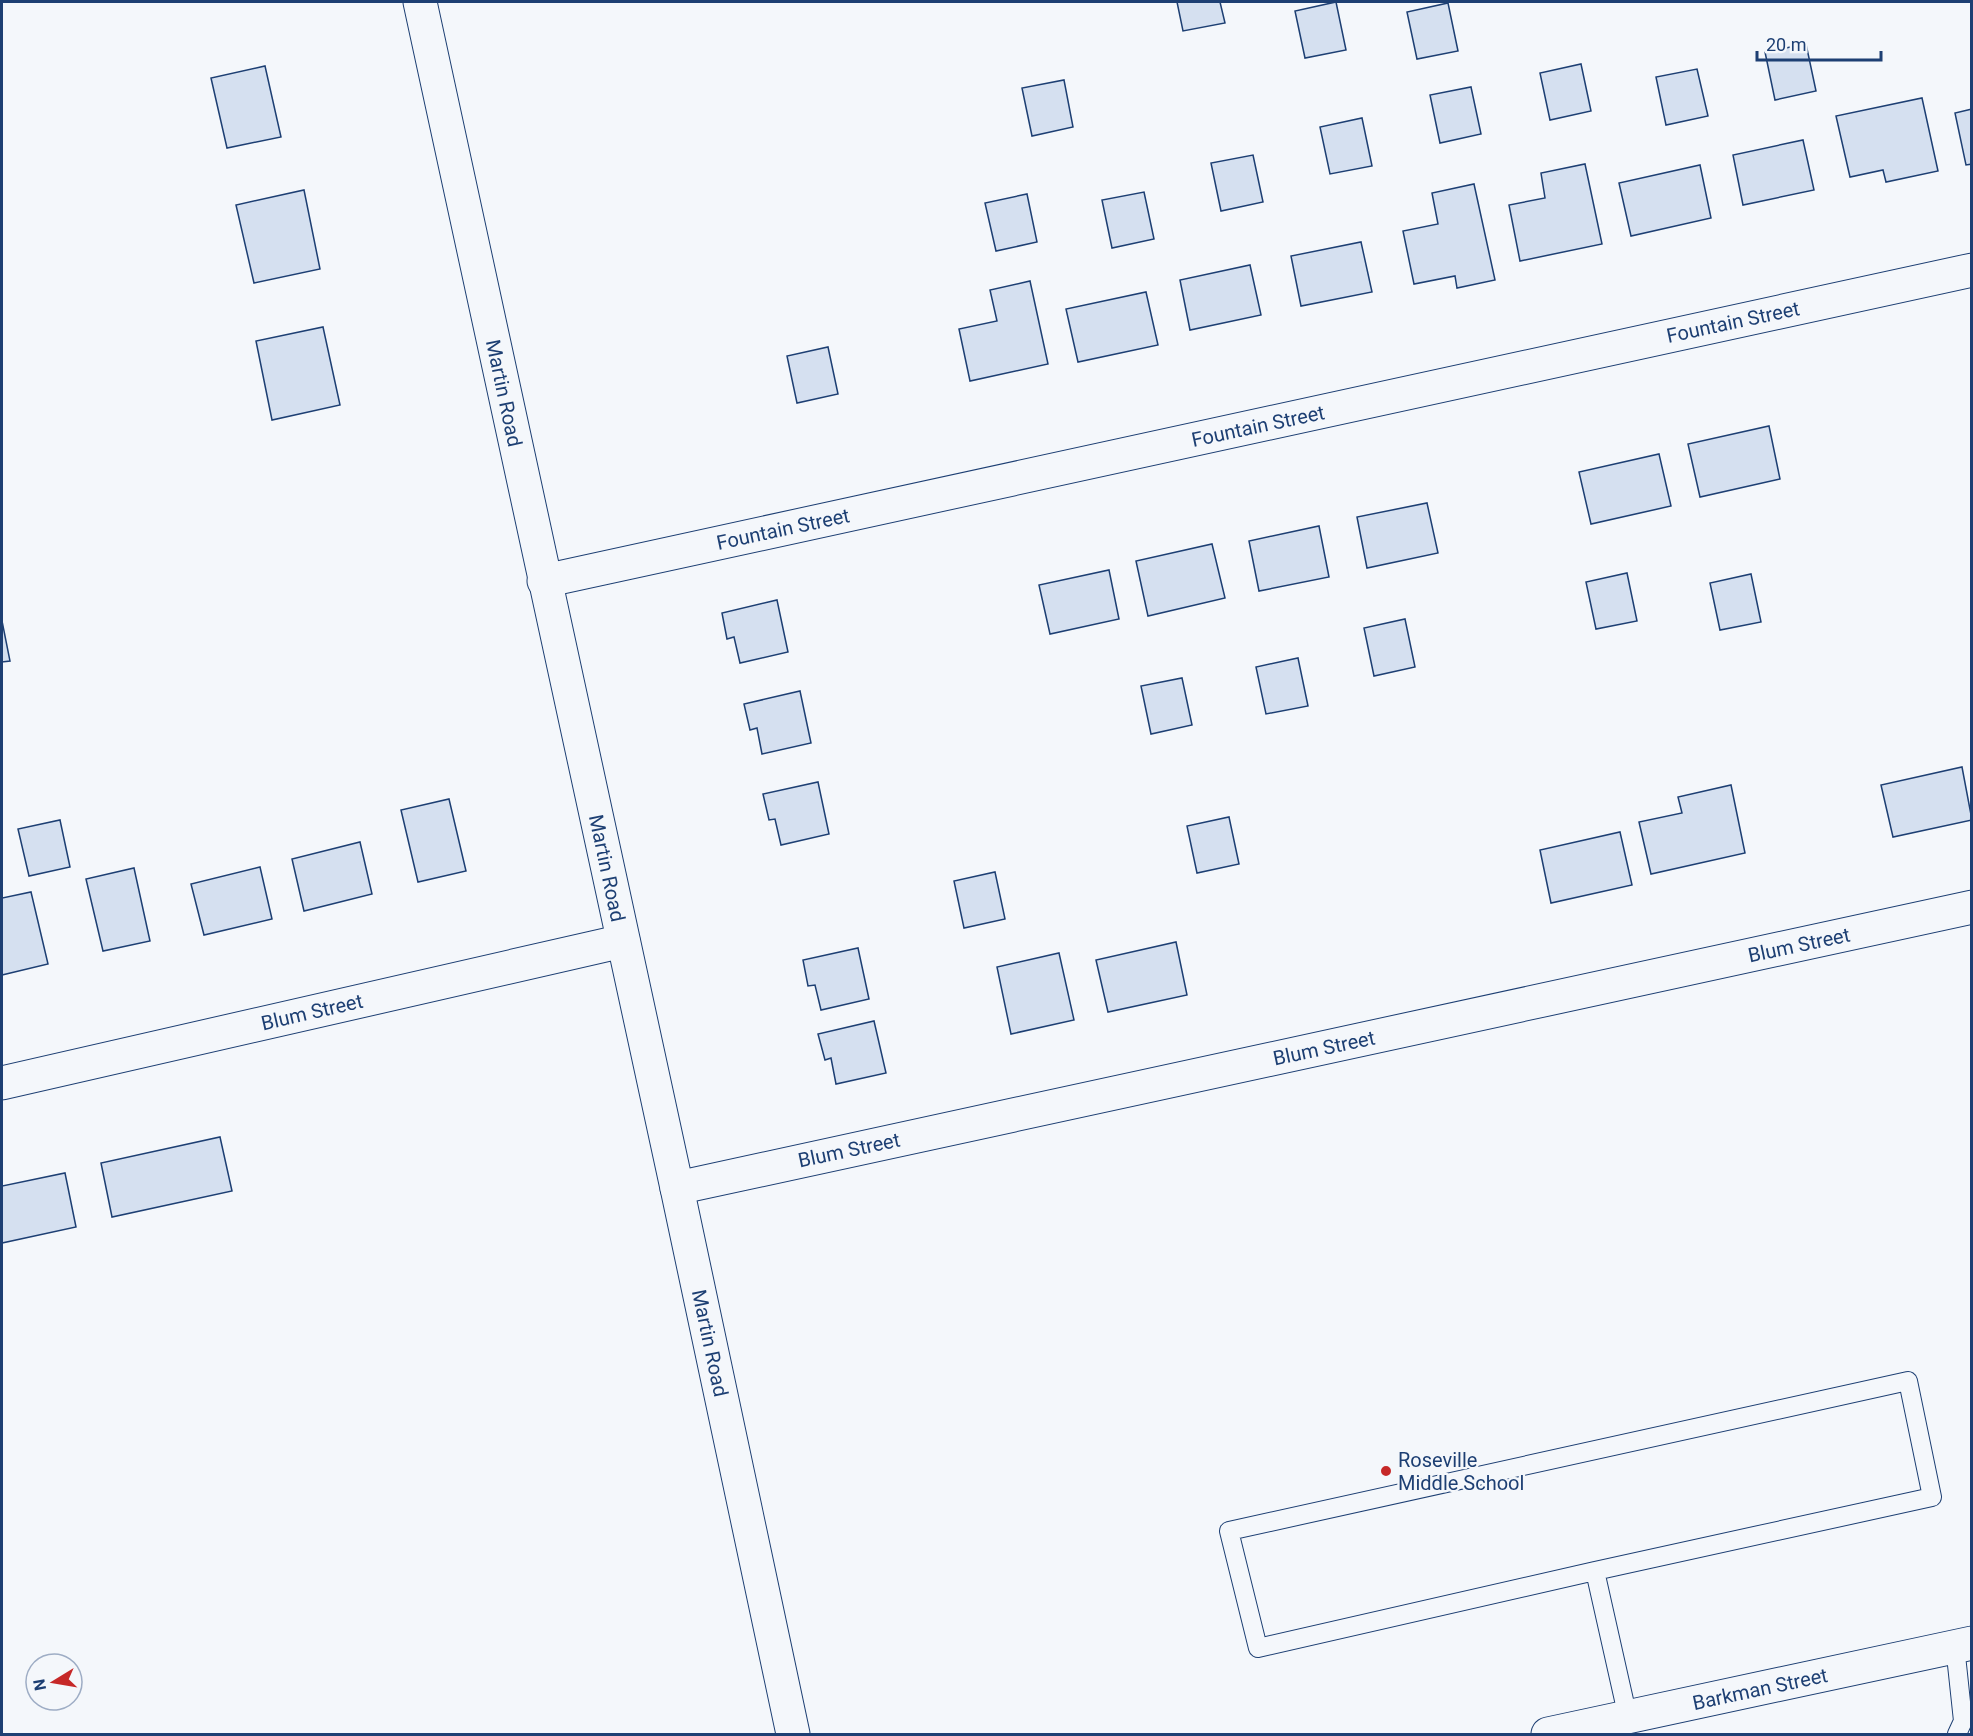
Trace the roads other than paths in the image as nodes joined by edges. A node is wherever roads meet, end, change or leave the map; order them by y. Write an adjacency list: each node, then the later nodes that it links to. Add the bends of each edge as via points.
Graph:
1 (420, 2): 3 (street, Martin Road)
2 (1971, 270): 3 (street, Fountain Street)
3 (544, 581): 5 (street, Martin Road)
4 (1971, 908): 7 (street, Blum Street)
5 (623, 941): 6 (street, Blum Street); 7 (street, Martin Road)
6 (2, 1083)
7 (677, 1188): 11 (street, Martin Road)
8 (1595, 1571): 8 (lane, via 1932,1497 1908,1381 1229,1531 1258,1647); 10 (lane)
9 (1963, 1645): 10 (street, Barkman Street); 13 (lane, via 1963,1721)
10 (1628, 1718): 12 (street, Barkman Street)
11 (793, 1734)
12 (1548, 1734)
13 (1958, 1734)

